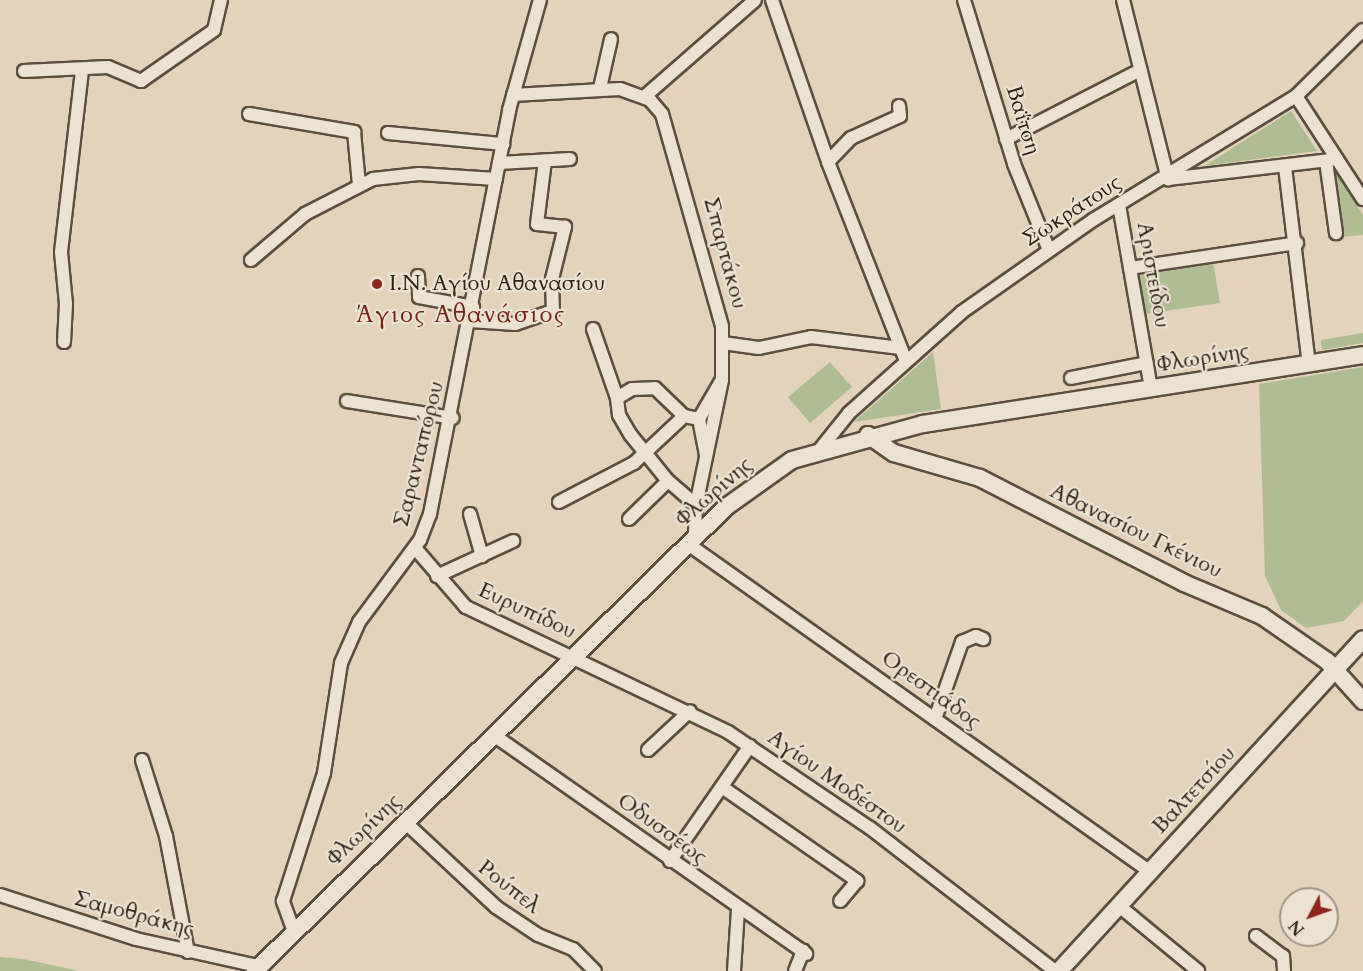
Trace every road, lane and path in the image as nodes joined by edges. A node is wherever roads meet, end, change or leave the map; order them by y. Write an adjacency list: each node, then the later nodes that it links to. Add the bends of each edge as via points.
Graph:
1 (221, 0): 9 (street, via 214,30 141,81 114,68)
2 (540, 0): 13 (street, Σαρανταπόρου)
3 (755, 0): 15 (street)
4 (772, 0): 24 (street)
5 (964, 0): 19 (street, Βαΐτση)
6 (1123, 0): 10 (street)
7 (1363, 30): 14 (street, Σωκράτους)
8 (611, 39): 12 (street)
9 (82, 69): 11 (street); 41 (street, via 61,252 66,304)
10 (1140, 70): 19 (street); 27 (street)
11 (24, 71)
12 (600, 88): 13 (street); 15 (street)
13 (513, 94): 20 (street, Σαρανταπόρου)
14 (1296, 96): 22 (street); 27 (street, Σωκράτους)
15 (644, 97): 42 (street, Σπαρτάκου, via 658,107 671,142 719,303)
16 (899, 106): 24 (street, via 900,116 851,138)
17 (249, 114): 29 (street, via 354,132)
18 (388, 133): 20 (street)
19 (1006, 139): 34 (street, Βαΐτση)
20 (503, 144): 25 (street, Σαρανταπόρου)
21 (570, 159): 23 (street)
22 (1331, 160): 26 (street); 30 (street); 32 (street)
23 (545, 161): 25 (street); 39 (street, via 537,224 565,227 552,279 553,311 514,324)
24 (828, 162): 43 (street)
25 (499, 164): 28 (street, Σαρανταπόρου)
26 (1285, 166): 27 (street, via 1174,182); 33 (street)
27 (1166, 177): 31 (street, Σωκράτους)
28 (496, 179): 29 (street, via 408,174); 38 (street, Σαρανταπόρου)
29 (359, 184): 35 (street, via 305,214)
30 (1363, 199)
31 (1119, 205): 34 (street, Σωκράτους); 36 (street, Αριστείδου)
32 (1336, 233)
33 (1297, 243): 36 (street); 47 (street)
34 (1048, 250): 45 (street, Σωκράτους, via 962,312)
35 (251, 260)
36 (1130, 268): 46 (street, Αριστείδου)
37 (418, 276): 38 (street, via 419,297)
38 (472, 307): 39 (street, Σαρανταπόρου)
39 (470, 321): 54 (street, Σαρανταπόρου)
40 (593, 329): 51 (street)
41 (63, 342)
42 (723, 343): 43 (street, via 759,348 811,337); 49 (street, Σπαρτάκου)
43 (900, 348): 45 (street)
44 (1363, 355): 47 (main road, Φλωρίνης)
45 (906, 361): 57 (street, Σωκράτους, via 833,429)
46 (1147, 363): 48 (street); 50 (street, Αριστείδου)
47 (1309, 363): 50 (main road, Φλωρίνης)
48 (1071, 378)
49 (722, 380): 55 (street); 59 (street, Σπαρτάκου)
50 (1151, 389): 56 (main road, Φλωρίνης)
51 (617, 398): 53 (street, via 632,389 655,388); 58 (street, via 621,419)
52 (347, 401): 54 (street)
53 (684, 416): 55 (street); 58 (street)
54 (453, 418): 67 (street, Σαρανταπόρου, via 428,520)
55 (699, 419): 59 (street)
56 (868, 435): 57 (main road, Φλωρίνης); 73 (main road, Αθανασίου Γκένιου, via 887,450 980,478 1184,583 1262,616)
57 (821, 448): 66 (main road, Φλωρίνης, via 758,481)
58 (645, 453): 60 (street); 61 (street, via 604,482)
59 (706, 458): 62 (street, Σπαρτάκου)
60 (668, 481): 62 (street); 64 (street)
61 (559, 502)
62 (696, 505): 66 (street, Σπαρτάκου)
63 (470, 514): 68 (street)
64 (629, 519)
65 (513, 541): 68 (street)
66 (692, 541): 72 (main road, Φλωρίνης); 76 (street, Ορεστιάδος)
67 (415, 548): 69 (street, Ευρυπίδου); 89 (street, Σαρανταπόρου, via 370,604 342,663 324,774 284,901)
68 (482, 556): 69 (street)
69 (437, 576): 72 (street, Ευρυπίδου, via 471,610)
70 (983, 639): 76 (street, via 976,636 962,642)
71 (1363, 639): 73 (main road, Βαλτετσίου)
72 (576, 657): 75 (street, Αγίου Μοδέστου); 77 (main road, Φλωρίνης)
73 (1336, 671): 74 (main road, Αθανασίου Γκένιου); 84 (main road, Βαλτετσίου)
74 (1363, 701)
75 (690, 711): 78 (street, Αγίου Μοδέστου); 79 (street)
76 (935, 719): 84 (street, Ορεστιάδος)
77 (495, 736): 82 (main road, Φλωρίνης); 83 (street, Οδυσσέως)
78 (750, 746): 81 (street); 96 (street, Αγίου Μοδέστου, via 861,821)
79 (648, 750)
80 (142, 760): 91 (street, via 166,836)
81 (722, 787): 83 (street); 86 (street, via 857,881)
82 (405, 822): 89 (main road, Φλωρίνης); 93 (street, Ρούπελ, via 496,907 538,935 573,949)
83 (670, 861): 88 (street, Οδυσσέως)
84 (1149, 871): 87 (main road, Βαλτετσίου)
85 (0, 895): 91 (street, Σαμοθράκης)
86 (840, 901)
87 (1118, 905): 96 (main road, Βαλτετσίου); 97 (street)
88 (738, 909): 94 (street); 95 (street, Οδυσσέως, via 805,952)
89 (293, 929): 92 (main road, Φλωρίνης)
90 (1256, 936): 98 (street, via 1283,956)
91 (189, 952): 92 (street, Σαμοθράκης)
92 (257, 968)
93 (595, 971)
94 (734, 971)
95 (795, 971)
96 (1057, 971)
97 (1198, 971)
98 (1284, 971)

